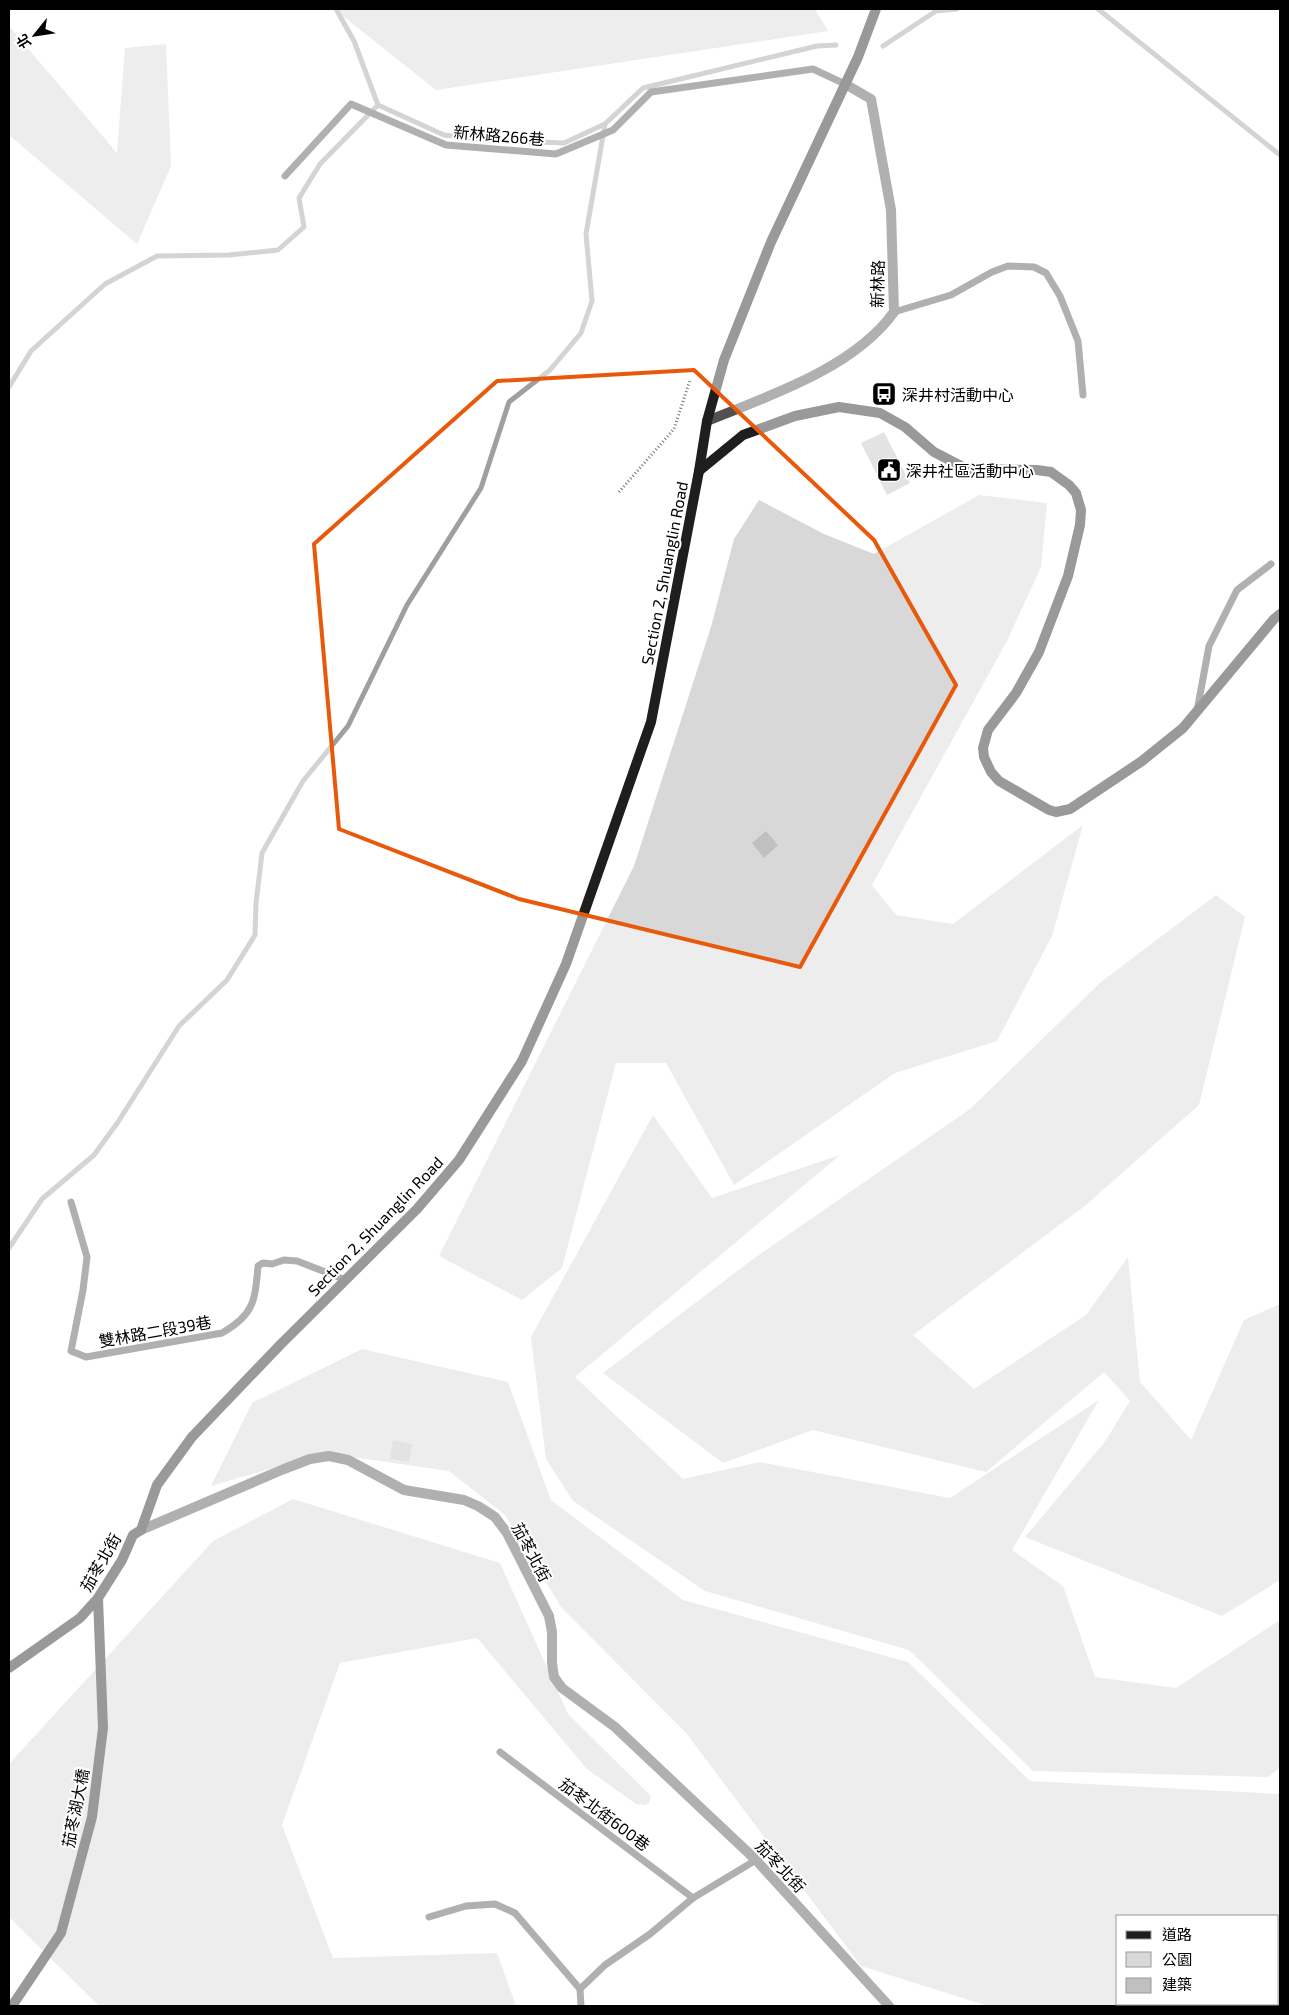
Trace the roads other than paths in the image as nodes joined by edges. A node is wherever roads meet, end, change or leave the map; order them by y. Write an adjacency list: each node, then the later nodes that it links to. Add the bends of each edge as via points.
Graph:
1 (876, 9): 2 (street)
2 (845, 84): 3 (lane, 新林路266巷, via 813,69 651,92 613,130 556,154 446,145 351,104); 4 (street, 新林路, via 871,99 891,210); 6 (street, via 771,242 724,360)
3 (285, 176)
4 (894, 312): 5 (lane, via 950,295 1008,266 1034,267 1046,274 1060,296 1078,340); 6 (street, 新林路, via 884,326 854,351 796,386)
5 (1083, 395)
6 (707, 421): 7 (street)
7 (699, 471): 10 (street, Section 2, Shuanglin Road, via 743,435 795,416 839,407 880,413 904,426 934,452 967,469 1051,472 1076,494 1080,525 1068,576 1039,652 1016,693 988,730 984,757 991,772 999,782 1049,810 1070,809 1142,761 1183,728); 12 (street, Section 2, Shuanglin Road, via 651,722 566,964 522,1061 459,1160 417,1209)
8 (1271, 564): 10 (lane, via 1237,590 1209,646)
9 (1280, 614): 10 (street, Section 2, Shuanglin Road)
10 (1196, 712)
11 (71, 1202): 12 (lane, 雙林路二段39巷, via 87,1257 71,1351 86,1357 222,1333 238,1324 251,1308 258,1266 263,1263 297,1261)
12 (346, 1280): 13 (street, Section 2, Shuanglin Road, via 197,1431 157,1485)
13 (141, 1530): 14 (street, 茄苳北街, via 133,1535 122,1560); 17 (street, 茄苳北街, via 284,1469 329,1456 348,1460 404,1490 464,1500 478,1506 495,1517 507,1533 549,1616 554,1677 562,1688 615,1727)
14 (98, 1598): 15 (street, 茄苳北街, via 80,1618); 21 (street, 茄苳湖大橋, via 103,1728 92,1818 61,1933)
15 (9, 1668)
16 (500, 1752): 18 (lane, 茄苳北街600巷)
17 (756, 1860): 18 (lane); 23 (street, 茄苳北街)
18 (693, 1898): 20 (lane, via 650,1934 605,1965)
19 (429, 1917): 20 (lane, via 466,1906 495,1904 515,1912)
20 (580, 1989): 22 (lane)
21 (12, 2006)
22 (581, 2006)
23 (889, 2006)

